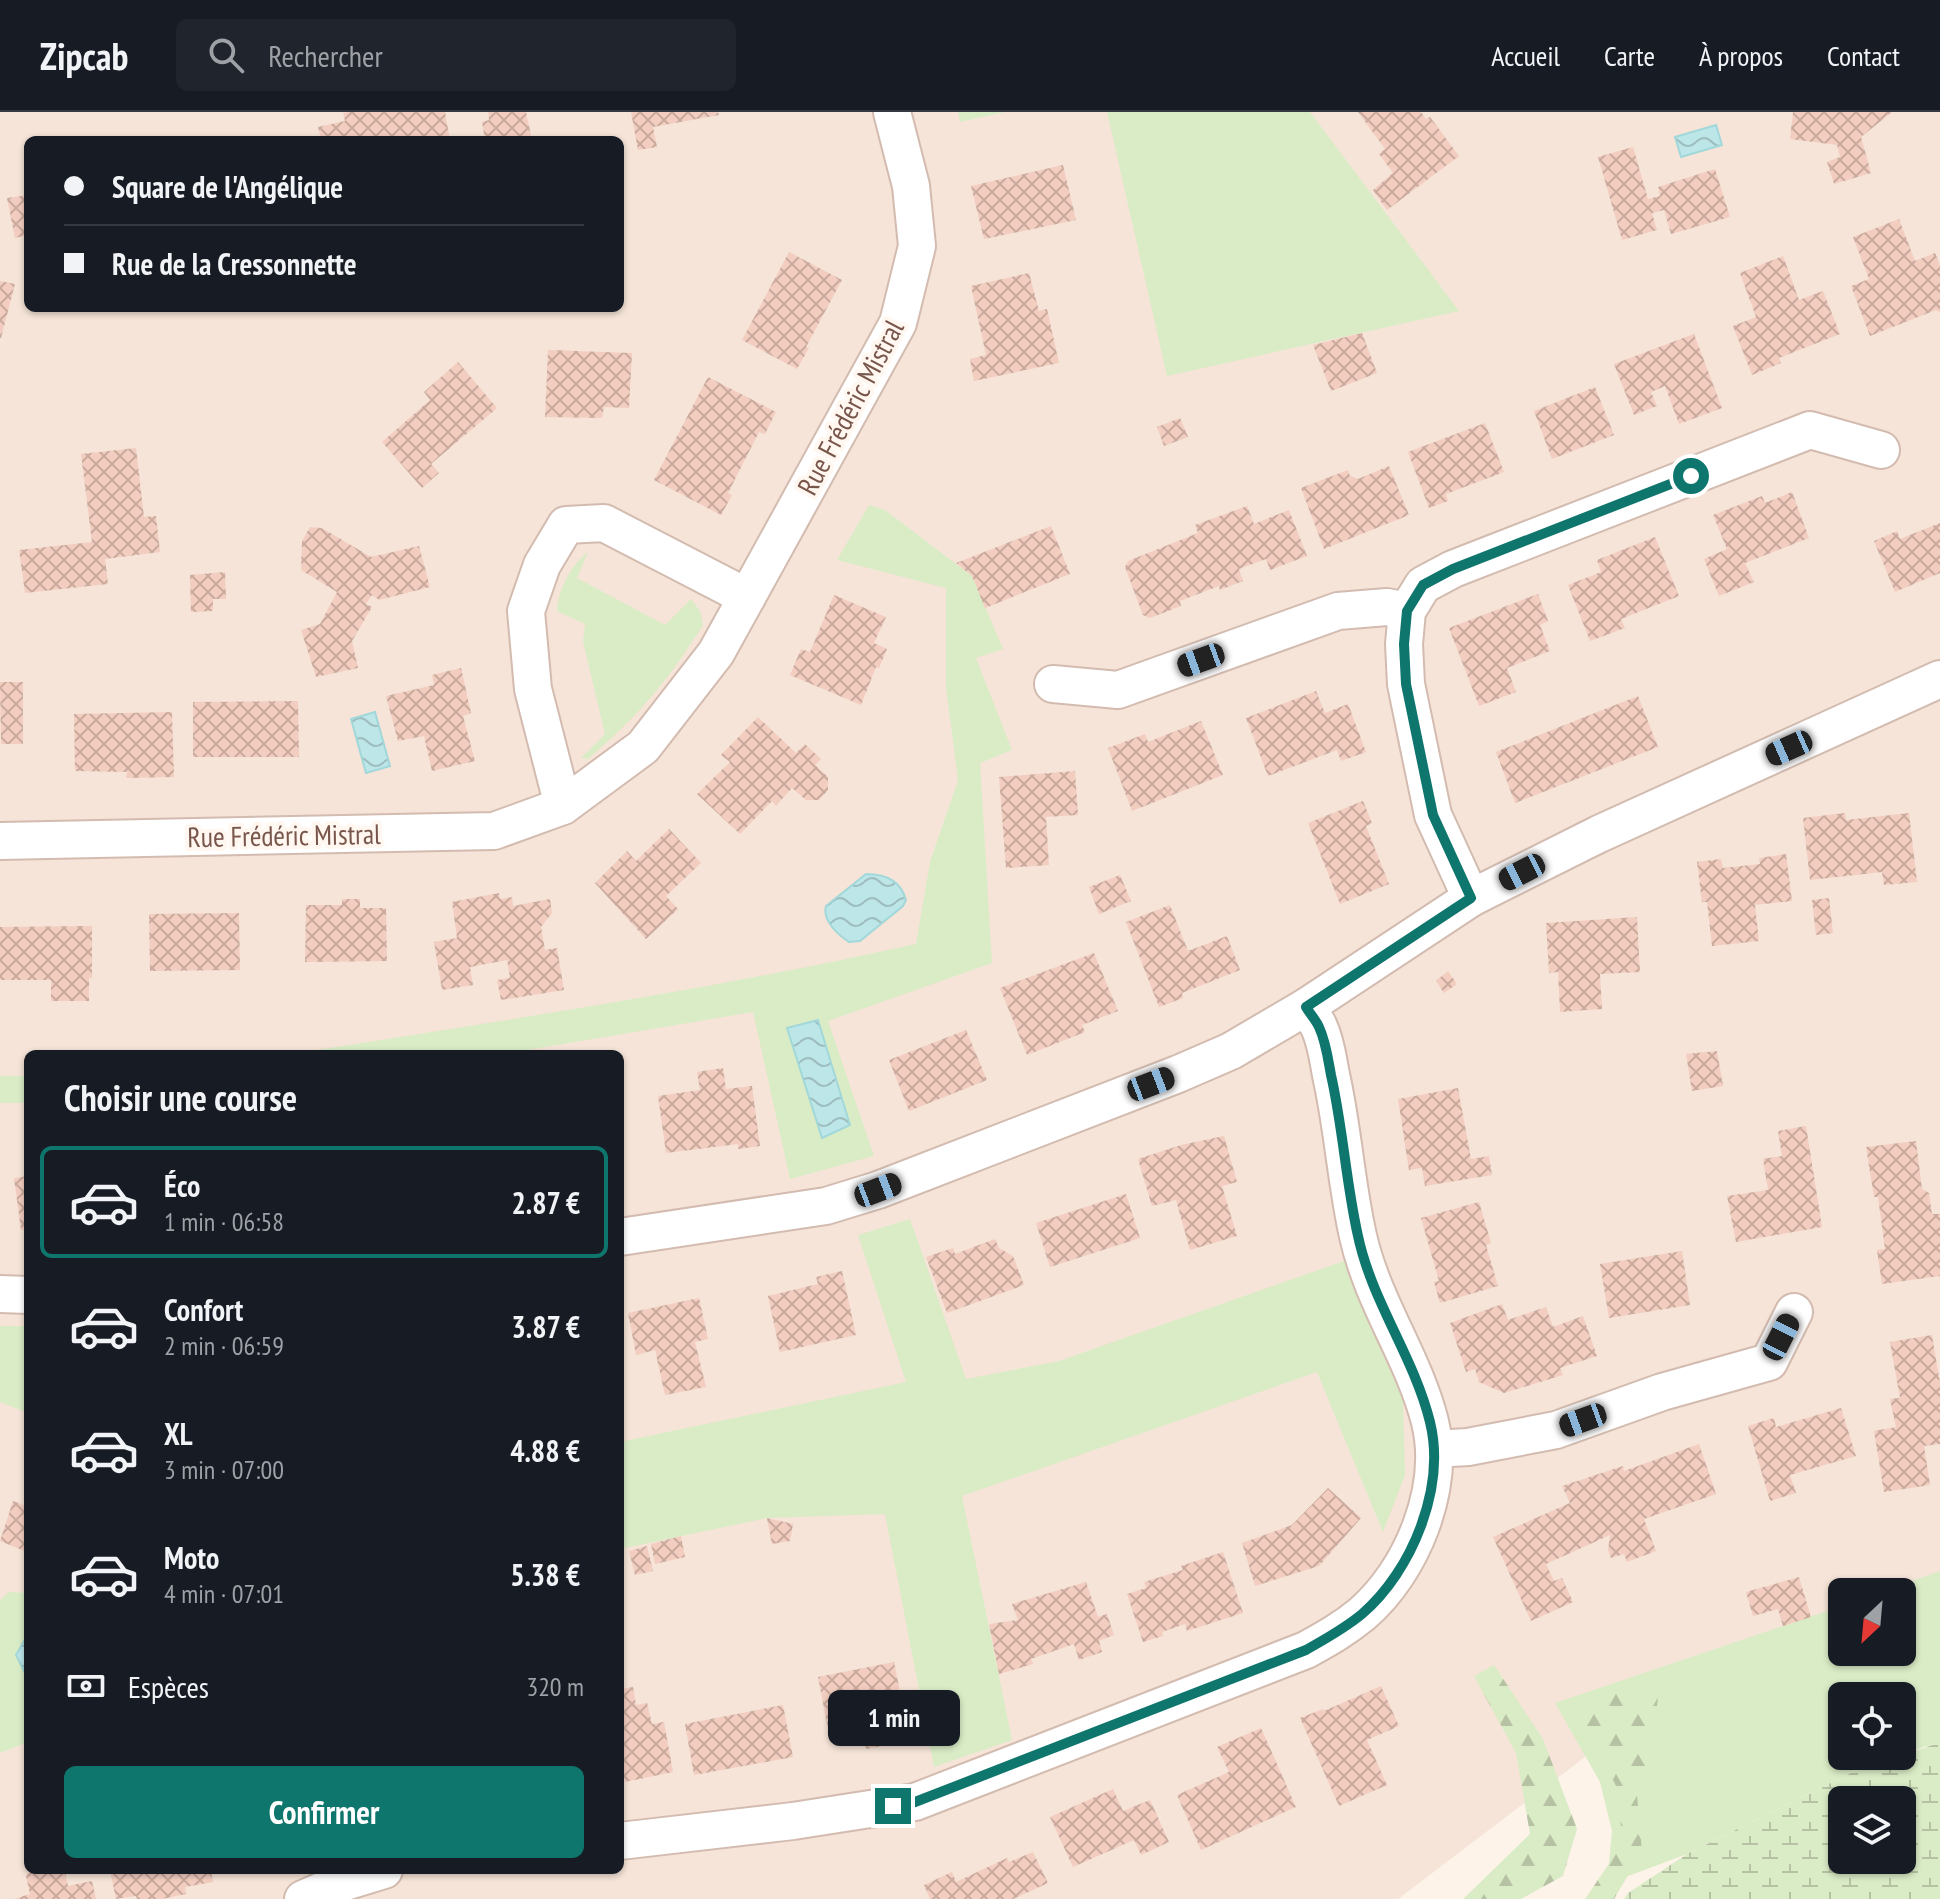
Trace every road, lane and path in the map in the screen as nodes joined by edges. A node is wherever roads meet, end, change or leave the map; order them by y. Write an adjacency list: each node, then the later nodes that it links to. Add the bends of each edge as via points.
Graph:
1 (892, 112): 3 (street, Rue Frédéric Mistral, via 911,186 917,246 898,323)
2 (1881, 450): 4 (street, via 1810,430 1453,569 1423,585)
3 (747, 597): 7 (street, Rue Frédéric Mistral, via 716,653 643,747); 7 (street, via 604,523 566,525 542,565 526,611 533,689)
4 (1407, 611): 6 (street, via 1338,611 1118,690); 9 (street, via 1406,684 1433,815)
5 (1940, 679): 9 (street)
6 (1053, 684)
7 (563, 806): 8 (street, Rue Frédéric Mistral, via 494,831)
8 (0, 841)
9 (1471, 898): 10 (street)
10 (1306, 1007): 11 (street, via 1231,1051 1178,1074 878,1190 788,1214); 15 (street, via 1319,1027 1329,1063 1363,1261 1420,1391)
11 (624, 1236)
12 (0, 1294): 13 (street)
13 (24, 1295)
14 (1794, 1312): 15 (street, via 1769,1362 1556,1430)
15 (1434, 1449): 16 (street, via 1429,1498 1394,1576 1363,1613 1306,1650 915,1802)
16 (624, 1841)
17 (371, 1874): 18 (street)
18 (303, 1899)

